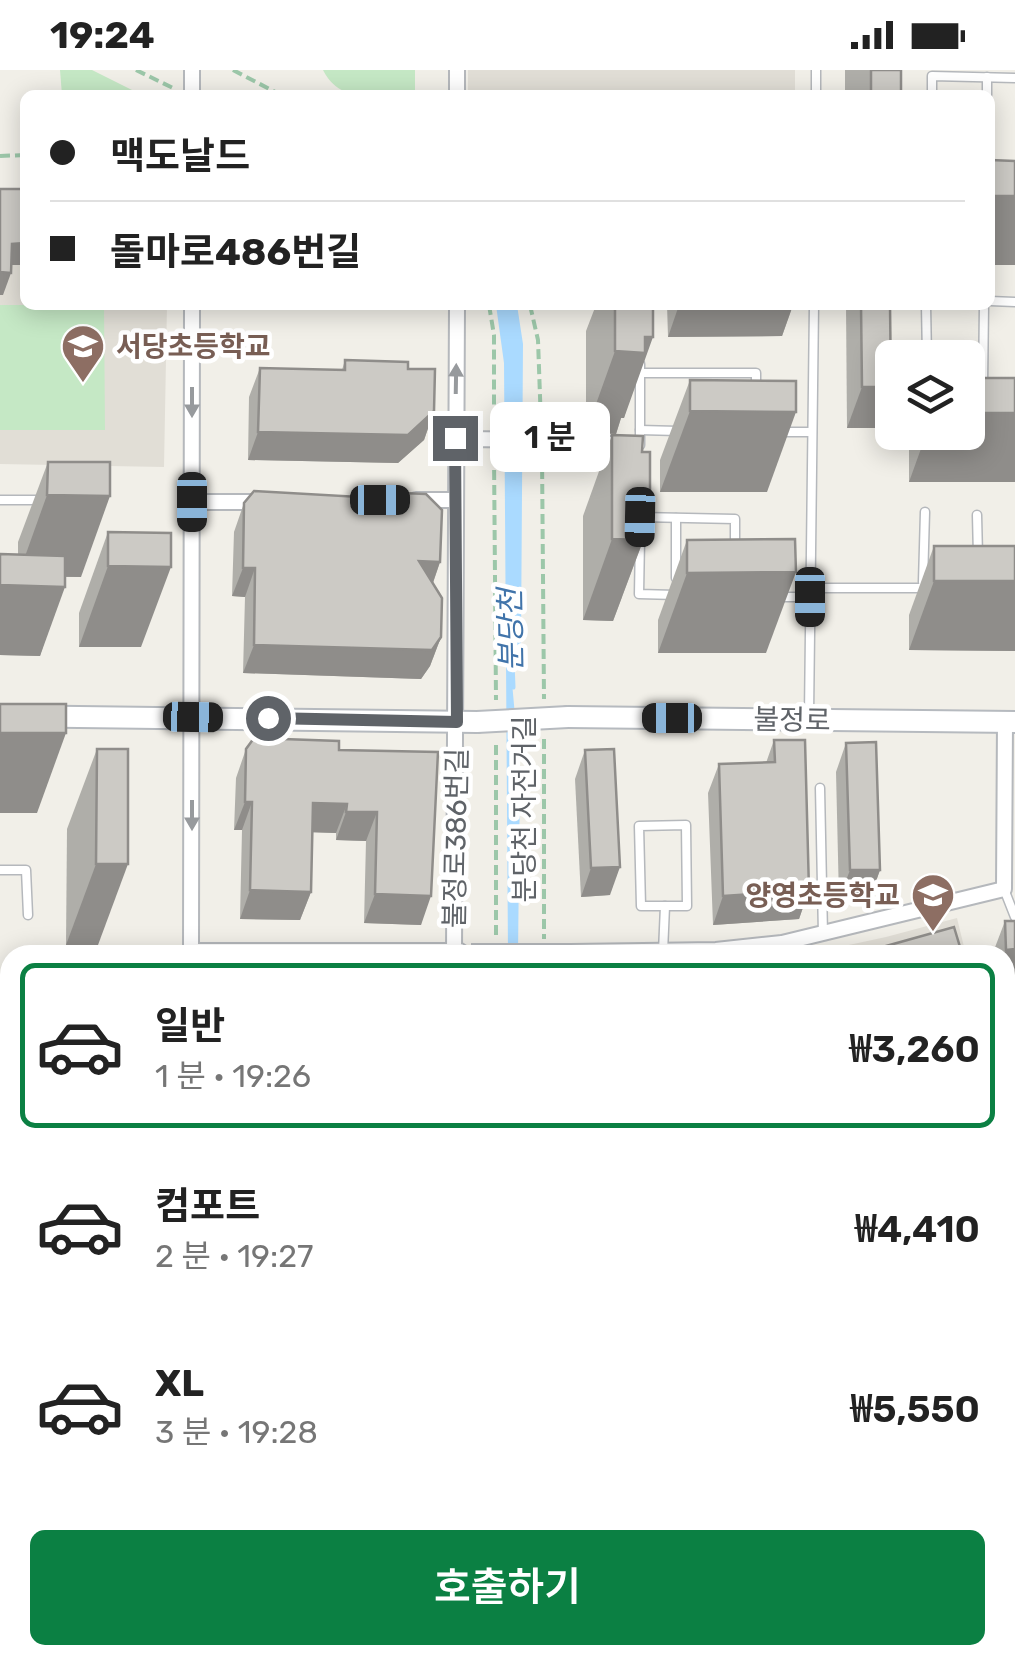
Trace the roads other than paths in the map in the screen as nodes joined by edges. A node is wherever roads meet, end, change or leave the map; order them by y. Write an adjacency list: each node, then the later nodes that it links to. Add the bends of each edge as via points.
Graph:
1 (987, 77): 2 (lane); 3 (lane, via 932,76); 4 (lane)
2 (1015, 78)
3 (932, 90)
4 (987, 90)
5 (192, 310): 26 (street, one-way to 26)
6 (457, 310): 19 (street, 불정로386번길, one-way to 6)
7 (814, 310): 17 (lane)
8 (926, 310): 10 (lane)
9 (987, 310): 11 (lane)
10 (927, 340)
11 (985, 351)
12 (640, 356): 13 (lane)
13 (640, 373): 14 (lane, via 756,373); 18 (lane)
14 (756, 393)
15 (698, 431): 18 (lane)
16 (775, 432): 17 (lane)
17 (812, 432): 36 (lane)
18 (640, 438): 19 (street, bridge); 20 (lane)
19 (457, 439): 24 (street, 불정로386번길)
20 (640, 464)
21 (0, 500): 22 (lane)
22 (55, 500)
23 (399, 500): 24 (street)
24 (455, 500): 43 (street, 불정로386번길)
25 (640, 500): 30 (lane)
26 (192, 502): 27 (street); 41 (street)
27 (286, 502)
28 (924, 512): 34 (lane)
29 (977, 515): 33 (lane)
30 (640, 517): 31 (lane); 37 (lane, via 639,594)
31 (676, 518): 32 (lane, via 735,518); 37 (lane)
32 (735, 557)
33 (978, 570)
34 (923, 588): 35 (lane); 36 (lane)
35 (941, 588)
36 (810, 592): 39 (lane); 42 (lane)
37 (676, 595): 38 (lane)
38 (696, 595)
39 (772, 597)
40 (0, 716): 41 (main road)
41 (193, 717): 43 (main road); 52 (street, one-way to 52)
42 (809, 720): 43 (main road, 불정로, bridge); 44 (main road, 불정로)
43 (467, 722): 53 (street, 불정로386번길)
44 (1010, 722): 47 (street)
45 (820, 788): 51 (lane)
46 (0, 870): 49 (lane, via 26,870)
47 (1004, 889): 50 (lane); 51 (street)
48 (665, 906): 48 (lane, via 687,906 686,825 638,826 641,906); 54 (lane)
49 (28, 914)
50 (1015, 917)
51 (823, 935): 55 (street)
52 (191, 945)
53 (454, 945)
54 (663, 945)
55 (757, 945)

